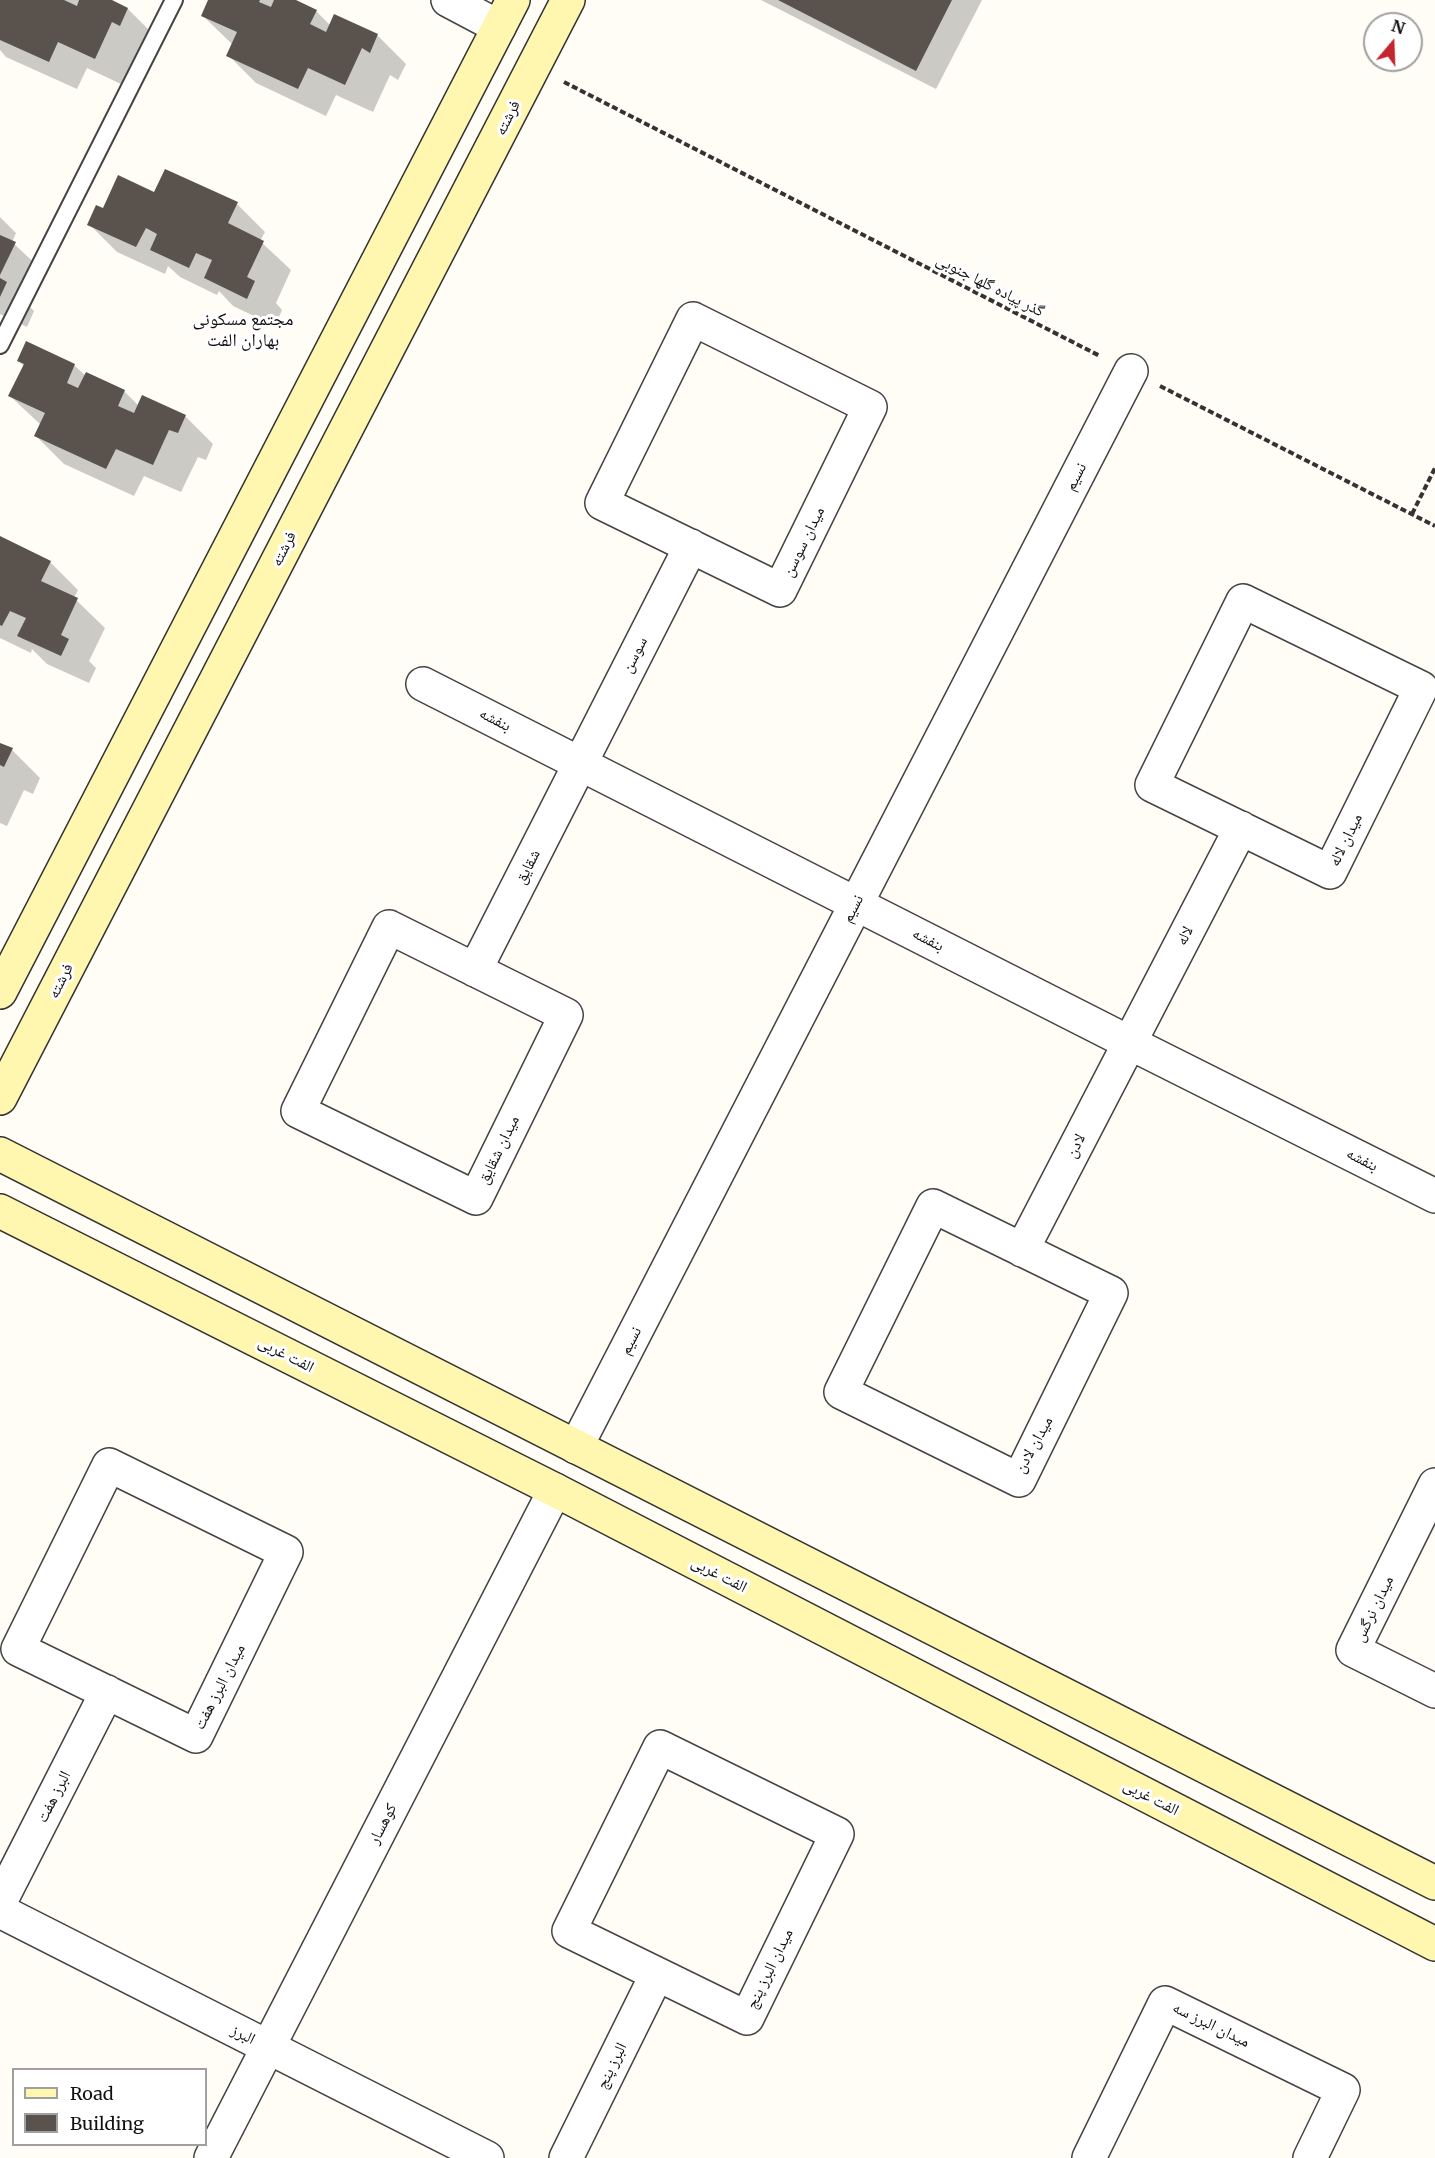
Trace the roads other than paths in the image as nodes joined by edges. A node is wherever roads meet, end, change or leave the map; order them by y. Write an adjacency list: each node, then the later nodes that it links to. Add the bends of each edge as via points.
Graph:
1 (174, 0): 5 (lane)
2 (448, 0): 4 (street)
3 (568, 0): 15 (main road, فرشته)
4 (506, 13): 13 (main road)
5 (0, 345)
6 (1131, 371): 11 (street, نسیم)
7 (691, 546): 7 (street, میدان سوسن, via 780,590 870,407 693,319 602,503); 9 (street, سوسن)
8 (423, 684): 9 (street, بنفشه)
9 (580, 763): 11 (street, بنفشه); 12 (street, شقایق)
10 (1241, 828): 10 (street, میدان لاله, via 1330,872 1421,688 1243,601 1152,785); 14 (street, لاله)
11 (856, 904): 14 (street, بنفشه); 20 (street, نسیم)
12 (476, 970): 12 (street, میدان شقایق, via 389,927 298,1111 476,1198 566,1015)
13 (0, 992)
14 (1130, 1043): 17 (street, بنفشه); 19 (street, لادن)
15 (0, 1098)
16 (0, 1154): 20 (main road)
17 (1435, 1196)
18 (0, 1211): 22 (main road, الفت غربی)
19 (1022, 1250): 19 (street, میدان لادن, via 933,1206 841,1392 1019,1480 1111,1293)
20 (576, 1448): 25 (main road)
21 (1435, 1485): 23 (street, میدان نرگس, via 1353,1650)
22 (555, 1490): 28 (main road, الفت غربی); 30 (street, کوهسار)
23 (1435, 1690)
24 (107, 1692): 24 (street, میدان البرز هفت, via 196,1736 286,1552 109,1465 18,1648); 26 (street, البرز هفت)
25 (1435, 1883)
26 (0, 1902)
27 (0, 1911): 30 (street, البرز)
28 (1435, 1944)
29 (657, 1974): 29 (street, میدان البرز پنج, via 747,2018 837,1834 660,1747 569,1931); 33 (street, البرز پنج)
30 (268, 2047): 31 (street, کوهسار); 32 (street, البرز)
31 (211, 2158)
32 (487, 2158)
33 (566, 2158)
34 (1089, 2158): 35 (street, میدان البرز سه, via 1165,2003 1343,2090)
35 (1310, 2158)

